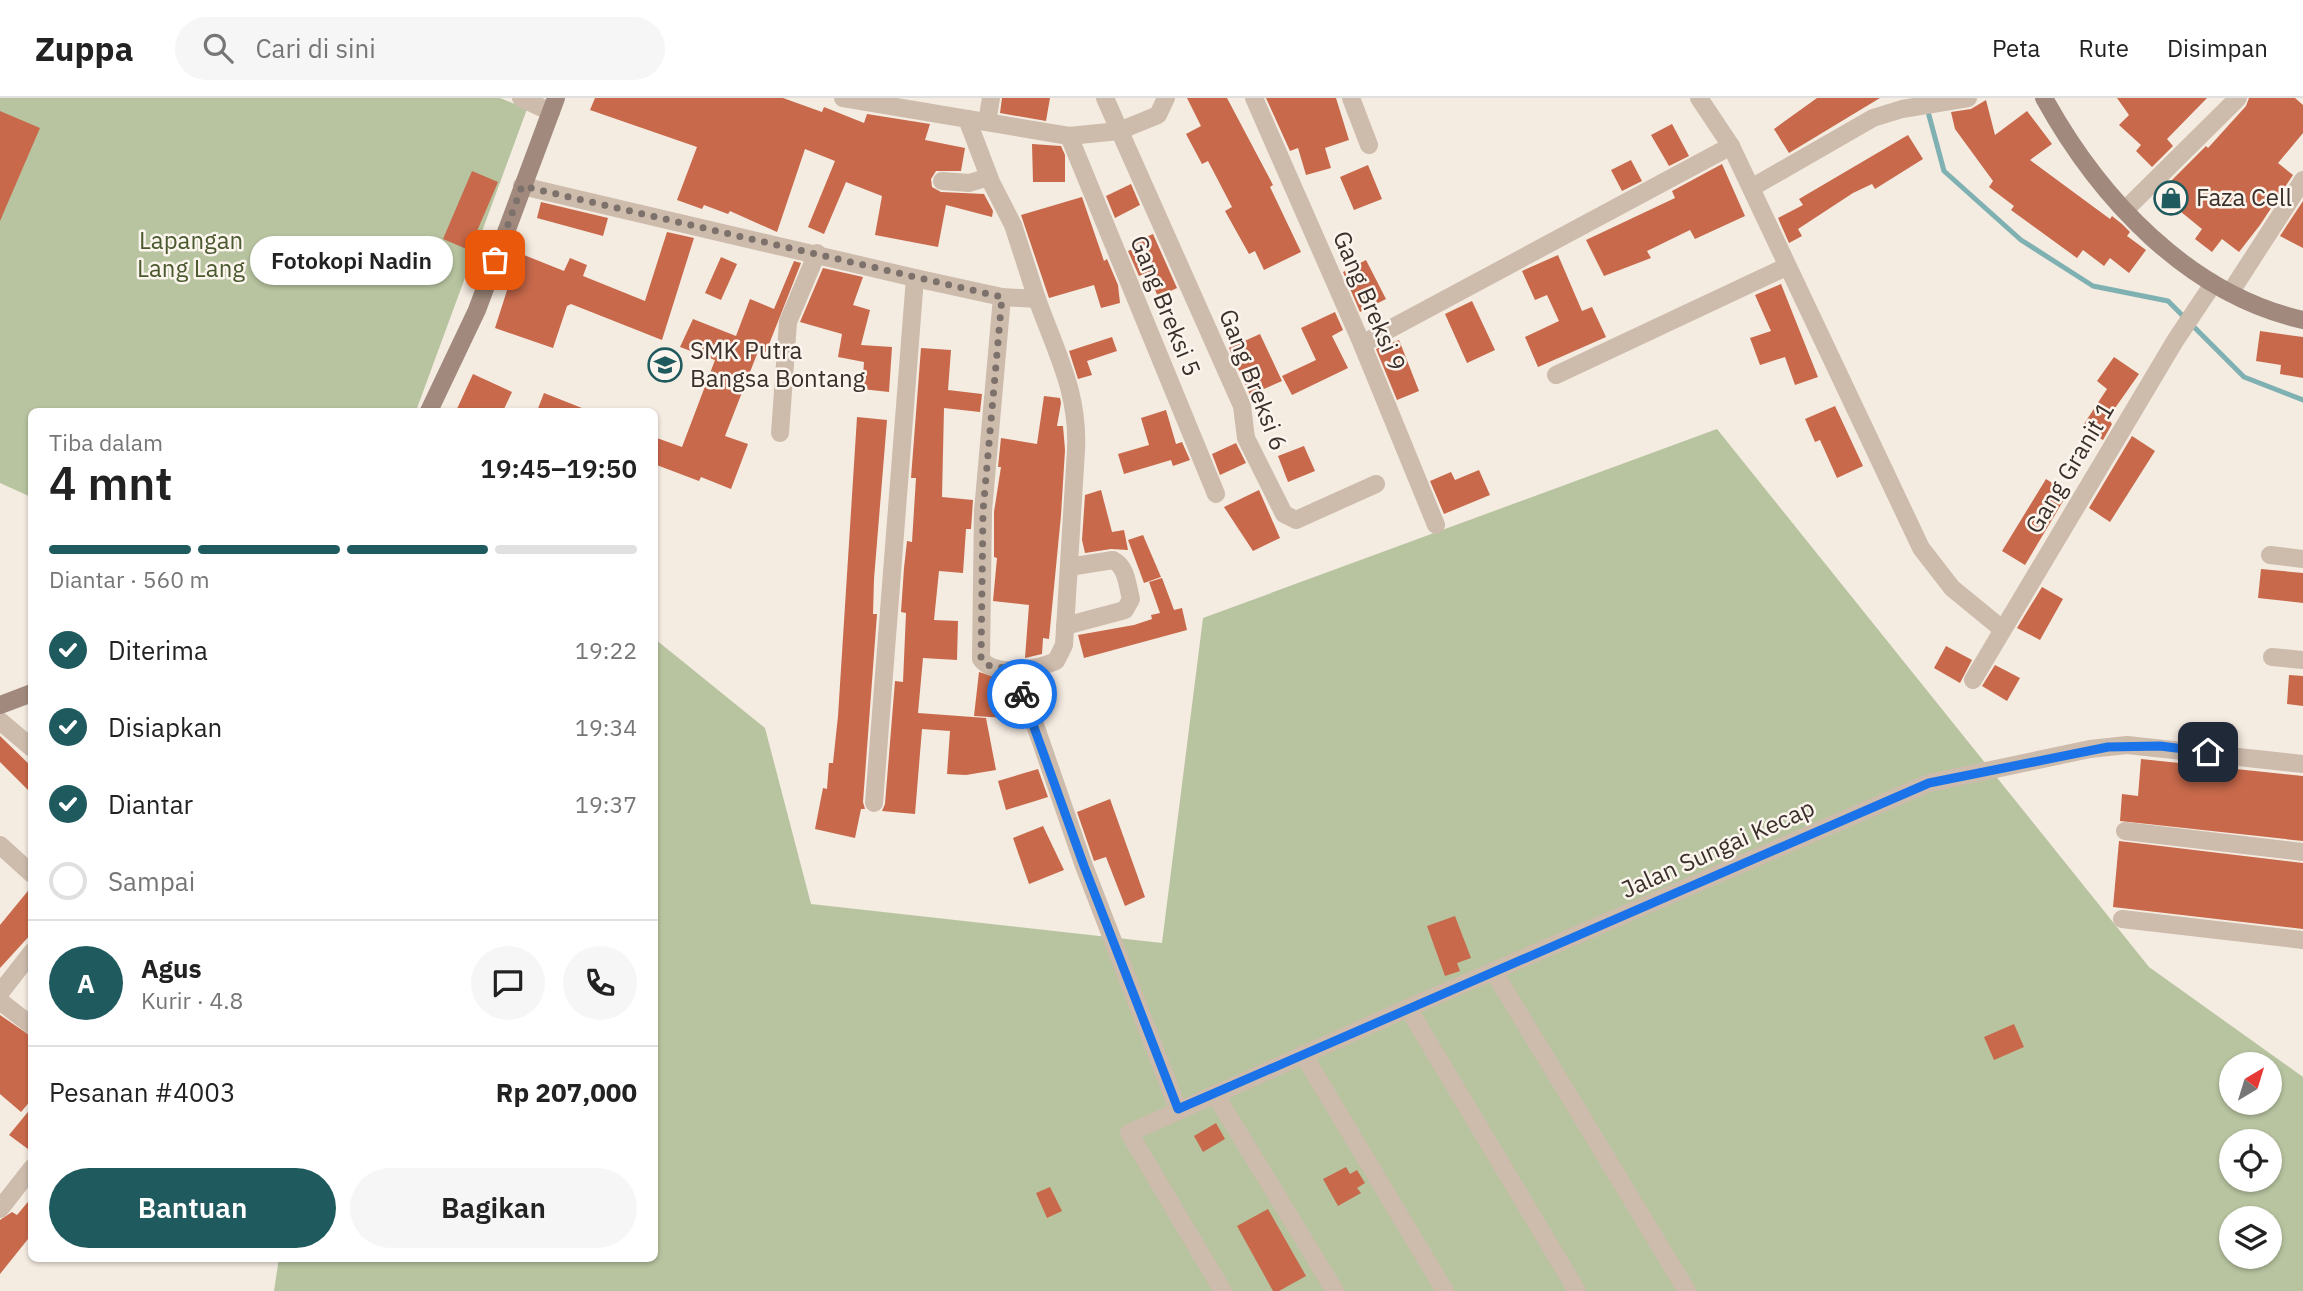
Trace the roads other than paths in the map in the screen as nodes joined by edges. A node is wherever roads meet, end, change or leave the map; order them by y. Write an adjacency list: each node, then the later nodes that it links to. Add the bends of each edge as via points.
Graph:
1 (521, 98): 13 (street)
2 (843, 98): 12 (street)
3 (991, 98): 16 (street)
4 (1105, 98): 17 (street)
5 (1166, 98): 17 (street, via 1158,115)
6 (1254, 98): 35 (street, Gang Breksi 9)
7 (1351, 98): 19 (street)
8 (1699, 98): 20 (street)
9 (1968, 98): 25 (street, via 1902,109 1848,130)
10 (2044, 98): 26 (street, via 2088,168)
11 (2238, 98): 26 (street)
12 (866, 100): 14 (street)
13 (553, 105): 24 (street)
14 (926, 105): 15 (street)
15 (967, 119): 16 (street); 21 (street)
16 (987, 122): 18 (street)
17 (1119, 131): 18 (street); 39 (street, Gang Breksi 6, via 1242,406 1246,438 1284,514 1296,520)
18 (1069, 136): 40 (street, Gang Breksi 5)
19 (1369, 145)
20 (1731, 146): 25 (street); 35 (street)
21 (989, 177): 23 (street, via 969,183); 33 (street, via 1013,225)
22 (2303, 180): 31 (street)
23 (942, 181)
24 (522, 186): 27 (street); 37 (street, via 477,310)
25 (1751, 188): 28 (street)
26 (2126, 210): 30 (street, via 2167,250)
27 (817, 253): 29 (street); 38 (street, via 788,322)
28 (1786, 267): 36 (street); 46 (street, via 1921,548 1952,589)
29 (915, 278): 32 (street); 56 (street)
30 (2213, 284): 31 (street); 46 (street, Gang Granit 1)
31 (2230, 293): 34 (street)
32 (1002, 297): 33 (street); 49 (street, via 984,498 981,659 987,665)
33 (1037, 299): 44 (street, via 1072,391 1077,418)
34 (2303, 320)
35 (1362, 344): 41 (street, Gang Breksi 9)
36 (1556, 375)
37 (430, 408)
38 (780, 433)
39 (1377, 484)
40 (1216, 494)
41 (1436, 525)
42 (2270, 555): 43 (street)
43 (2303, 559)
44 (1069, 567): 45 (street); 45 (street, via 1119,563 1130,599 1125,610)
45 (1065, 626): 49 (street, via 1065,645 1056,661)
46 (2003, 629): 50 (street, Gang Granit 1)
47 (2272, 657): 48 (street)
48 (2303, 660)
49 (1016, 670): 71 (street, via 1084,866)
50 (1973, 680)
51 (28, 694): 52 (street)
52 (0, 705)
53 (0, 721): 54 (street)
54 (28, 745)
55 (2303, 764): 64 (street, Jalan Sungai Kecap, via 2127,745 1929,783)
56 (874, 803)
57 (2125, 831): 59 (street)
58 (0, 845): 60 (street)
59 (2303, 852)
60 (28, 870)
61 (2122, 919): 62 (street)
62 (2303, 940)
63 (28, 957): 65 (street)
64 (1494, 972): 67 (street, Jalan Sungai Kecap); 78 (street)
65 (0, 993)
66 (0, 1001): 68 (street)
67 (1408, 1008): 69 (street, Jalan Sungai Kecap); 77 (street)
68 (28, 1023)
69 (1303, 1054): 70 (street, Jalan Sungai Kecap); 76 (street)
70 (1215, 1094): 71 (street, Jalan Sungai Kecap); 75 (street)
71 (1178, 1109): 74 (street, Jalan Sungai Kecap, via 1129,1132)
72 (28, 1173): 73 (street)
73 (0, 1209)
74 (1223, 1291)
75 (1335, 1291)
76 (1446, 1291)
77 (1577, 1291)
78 (1687, 1291)

